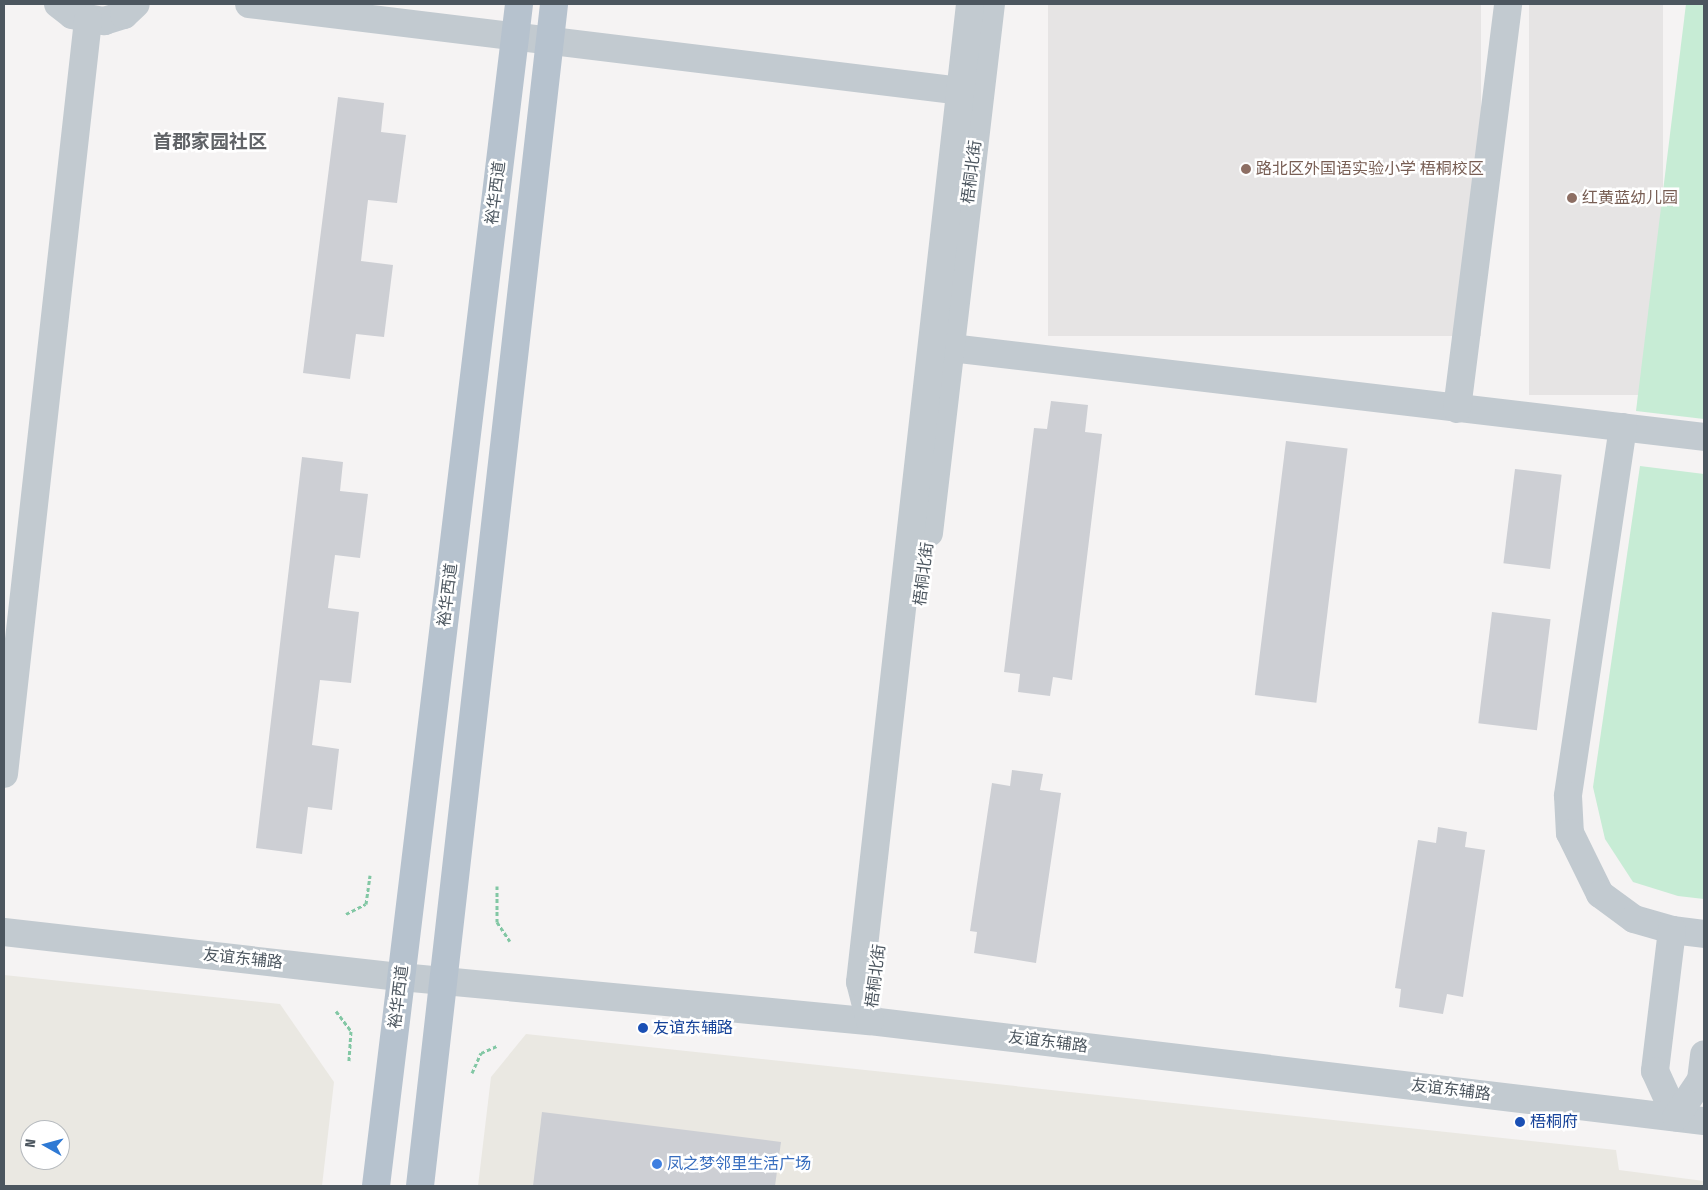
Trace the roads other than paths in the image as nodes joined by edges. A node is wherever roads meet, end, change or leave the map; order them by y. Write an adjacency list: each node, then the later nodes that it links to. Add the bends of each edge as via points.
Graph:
1 (58, 4): 9 (street)
2 (136, 4): 9 (street, via 124,15 104,22)
3 (250, 4): 10 (street)
4 (519, 4): 10 (main road, 裕华西道)
5 (554, 4): 11 (main road)
6 (970, 4): 12 (street, 梧桐北街)
7 (991, 4): 12 (street, 梧桐北街)
8 (1508, 4): 14 (street)
9 (88, 20): 17 (street)
10 (515, 35): 11 (street); 21 (main road, 裕华西道)
11 (550, 38): 12 (street); 22 (main road)
12 (971, 91): 13 (street, 梧桐北街)
13 (941, 344): 14 (street); 23 (street, 梧桐北街)
14 (1457, 409): 15 (street)
15 (1623, 427): 16 (street); 18 (street, via 1568,796 1570,833 1600,894 1634,919)
16 (1704, 437)
17 (4, 774)
18 (1672, 930): 20 (street); 25 (street, via 1655,1071)
19 (4, 932): 21 (street, 友谊东辅路)
20 (1704, 934)
21 (402, 977): 22 (street, 友谊东辅路); 27 (main road, 裕华西道)
22 (442, 980): 23 (street, 友谊东辅路); 28 (main road)
23 (870, 1021): 25 (street, 友谊东辅路)
24 (1704, 1054): 25 (street, via 1701,1080)
25 (1676, 1118): 26 (street, 友谊东辅路)
26 (1704, 1121)
27 (376, 1186)
28 (420, 1186)

